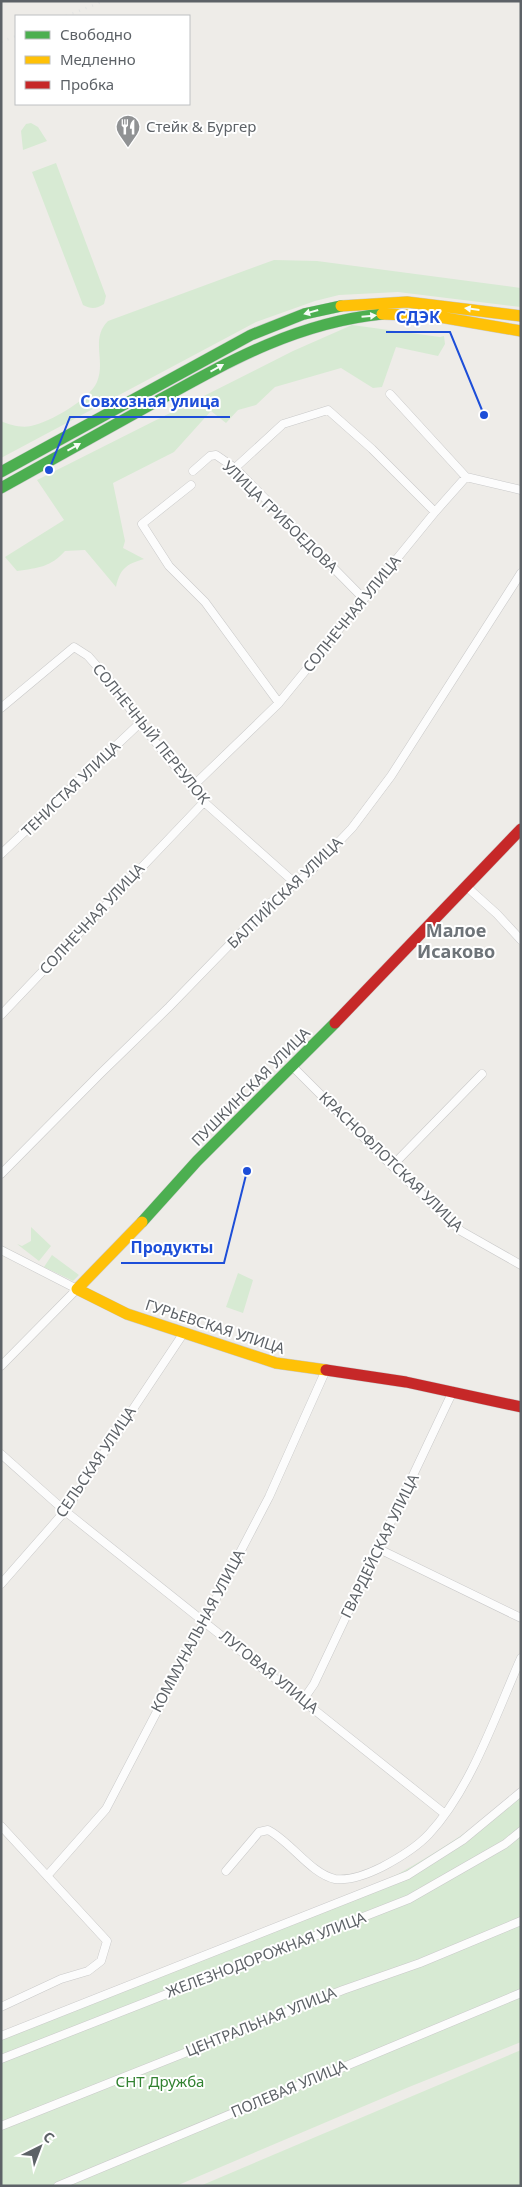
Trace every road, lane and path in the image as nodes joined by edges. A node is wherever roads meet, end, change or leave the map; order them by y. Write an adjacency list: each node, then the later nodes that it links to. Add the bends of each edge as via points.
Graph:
1 (521, 316): 6 (main road, one-way to 6, via 410,302 338,306 291,318 251,335)
2 (521, 331): 9 (main road, one-way to 2, via 245,353 327,321 384,314 428,316)
3 (390, 394): 7 (street)
4 (235, 468): 5 (street, УЛИЦА ГРИБОЕДОВА, via 216,455); 11 (street, via 283,424 328,410); 13 (street, УЛИЦА ГРИБОЕДОВА)
5 (193, 470)
6 (1, 472)
7 (466, 477): 10 (street); 11 (street, СОЛНЕЧНАЯ УЛИЦА)
8 (191, 485): 14 (street, via 142,524 169,566 205,602)
9 (1, 488)
10 (521, 490)
11 (435, 512): 13 (street, СОЛНЕЧНАЯ УЛИЦА)
12 (521, 573): 21 (street, БАЛТИЙСКАЯ УЛИЦА, via 391,776 352,828)
13 (364, 599): 14 (street, СОЛНЕЧНАЯ УЛИЦА)
14 (279, 703): 17 (street, СОЛНЕЧНАЯ УЛИЦА)
15 (1, 708): 16 (street, СОЛНЕЧНЫЙ ПЕРЕУЛОК, via 74,647 88,656)
16 (140, 722): 17 (street, СОЛНЕЧНЫЙ ПЕРЕУЛОК); 20 (street, ТЕНИСТАЯ УЛИЦА)
17 (193, 786): 18 (street, СОЛНЕЧНЫЙ ПЕРЕУЛОК)
18 (204, 802): 21 (street, СОЛНЕЧНЫЙ ПЕРЕУЛОК); 24 (street, СОЛНЕЧНАЯ УЛИЦА)
19 (521, 828): 22 (main road, ПУШКИНСКАЯ УЛИЦА)
20 (1, 854)
21 (295, 883): 28 (street, БАЛТИЙСКАЯ УЛИЦА, via 269,904)
22 (466, 887): 23 (street); 25 (main road, ПУШКИНСКАЯ УЛИЦА)
23 (521, 940)
24 (1, 1015)
25 (293, 1067): 27 (street, КРАСНОФЛОТСКАЯ УЛИЦА); 31 (main road, ПУШКИНСКАЯ УЛИЦА, via 197,1161)
26 (482, 1074): 27 (street)
27 (392, 1166): 30 (street, КРАСНОФЛОТСКАЯ УЛИЦА, via 461,1231)
28 (1, 1174)
29 (1, 1250): 31 (street, ГУРЬЕВСКАЯ УЛИЦА)
30 (521, 1265)
31 (77, 1290): 32 (main road, ГУРЬЕВСКАЯ УЛИЦА, via 127,1314); 33 (street, ПУШКИНСКАЯ УЛИЦА)
32 (182, 1334): 34 (main road, ГУРЬЕВСКАЯ УЛИЦА, via 276,1363); 38 (street, СЕЛЬСКАЯ УЛИЦА)
33 (1, 1366)
34 (325, 1372): 35 (main road, ГУРЬЕВСКАЯ УЛИЦА); 42 (street, КОММУНАЛЬНАЯ УЛИЦА, via 269,1497)
35 (453, 1391): 36 (main road, ГУРЬЕВСКАЯ УЛИЦА); 39 (street, ГВАРДЕЙСКАЯ УЛИЦА)
36 (521, 1407)
37 (1, 1454): 38 (street, ЛУГОВАЯ УЛИЦА)
38 (65, 1511): 40 (street, СЕЛЬСКАЯ УЛИЦА); 42 (street, ЛУГОВАЯ УЛИЦА)
39 (379, 1549): 41 (street); 44 (street, ГВАРДЕЙСКАЯ УЛИЦА, via 314,1684)
40 (1, 1584)
41 (521, 1618)
42 (203, 1619): 44 (street, ЛУГОВАЯ УЛИЦА); 50 (street, КОММУНАЛЬНАЯ УЛИЦА, via 106,1809)
43 (521, 1658): 46 (street, via 463,1786)
44 (303, 1700): 46 (street, ЛУГОВАЯ УЛИЦА)
45 (521, 1792): 54 (street, via 462,1840 408,1875)
46 (445, 1814): 49 (street, via 413,1848 376,1870 350,1879 333,1878 313,1867 277,1834 268,1830 258,1832)
47 (1, 1826): 50 (street)
48 (521, 1831): 55 (street, ЖЕЛЕЗНОДОРОЖНАЯ УЛИЦА, via 505,1844 409,1899)
49 (226, 1871)
50 (47, 1876): 53 (street, via 107,1941 101,1961 88,1971 61,1979)
51 (521, 1921): 56 (street, ЦЕНТРАЛЬНАЯ УЛИЦА)
52 (521, 1993): 57 (street, ПОЛЕВАЯ УЛИЦА)
53 (1, 2007)
54 (1, 2036)
55 (1, 2060)
56 (1, 2126)
57 (58, 2186)

